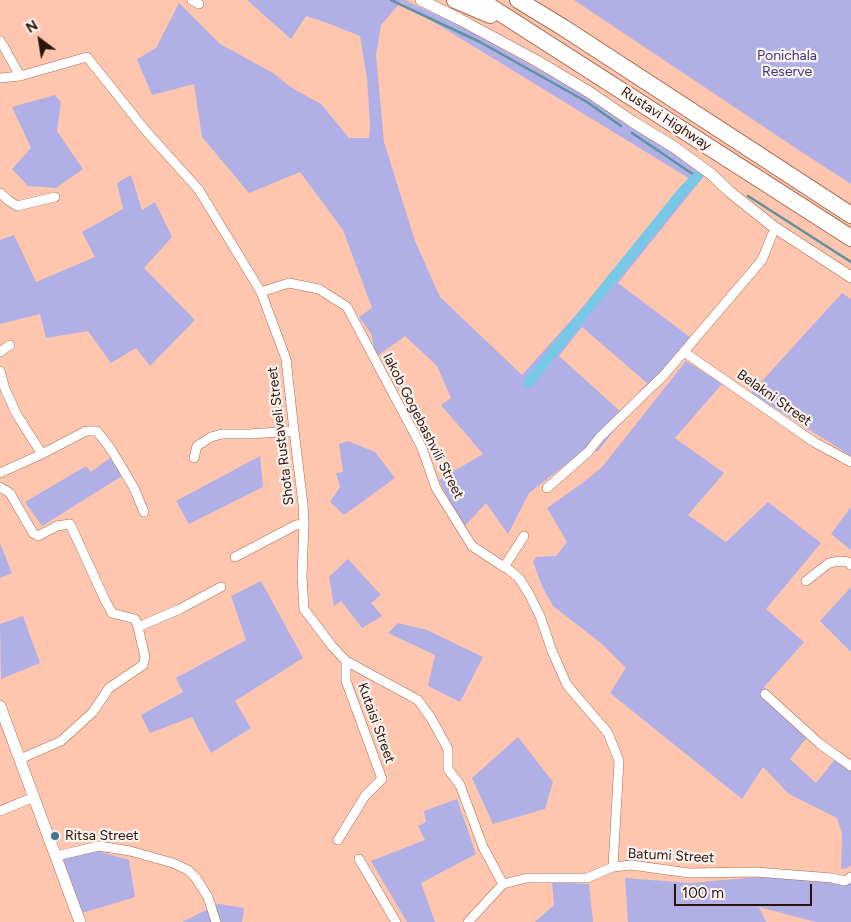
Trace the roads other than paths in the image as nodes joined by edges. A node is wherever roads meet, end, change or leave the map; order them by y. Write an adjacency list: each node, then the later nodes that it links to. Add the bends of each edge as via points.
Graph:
1 (421, 0): 16 (street, via 590,92 711,174 774,227)
2 (455, 0): 8 (highway)
3 (480, 0): 8 (highway, Rustavi Highway)
4 (518, 0): 6 (highway, Rustavi Highway)
5 (528, 0): 6 (highway)
6 (564, 28): 13 (highway, Rustavi Highway)
7 (0, 41): 9 (street)
8 (558, 49): 15 (highway, Rustavi Highway)
9 (20, 76): 10 (street, Shota Rustaveli Street); 17 (street, Shota Rustaveli Street, via 87,57 146,131 199,190)
10 (0, 78)
11 (0, 194): 12 (street, via 17,206)
12 (55, 197)
13 (851, 215)
14 (772, 235): 20 (street, via 762,260)
15 (851, 238)
16 (851, 277)
17 (261, 292): 22 (street, Shota Rustaveli Street, via 286,359); 34 (street, Iakob Gogebashvili Street, via 289,283 319,289 346,308 422,448 436,488 472,546)
18 (10, 345): 19 (street)
19 (0, 352)
20 (684, 352): 25 (street, Belakni Street, via 814,442); 28 (street, via 588,452)
21 (0, 371): 23 (street, via 17,415)
22 (294, 431): 24 (street, via 222,434 197,446); 30 (street, Shota Rustaveli Street)
23 (42, 454): 26 (street); 29 (street, via 86,431 97,431 134,488)
24 (194, 458)
25 (851, 462)
26 (0, 472)
27 (0, 487): 37 (street, via 10,493 32,533 38,536 57,526 70,524 112,613 134,620)
28 (547, 488)
29 (144, 512)
30 (304, 524): 32 (street, via 296,525); 38 (street, Shota Rustaveli Street, via 304,609)
31 (524, 536): 34 (street)
32 (235, 557)
33 (851, 565): 35 (street, via 840,561 829,563)
34 (504, 567): 48 (street, Iakob Gogebashvili Street, via 519,578 529,594 567,685 608,733 619,761)
35 (806, 581)
36 (221, 587): 37 (street)
37 (138, 627): 41 (street, via 145,656 143,665 109,688 93,712 61,741)
38 (346, 661): 45 (street, Kutaisi Street, via 346,681 382,779 365,796); 50 (street, Shota Rustaveli Street, via 418,700 431,718 448,749 448,769 460,785 483,847)
39 (765, 694): 42 (street, via 820,744)
40 (0, 706): 41 (street)
41 (20, 759): 43 (street)
42 (851, 766)
43 (34, 798): 44 (street); 46 (street)
44 (0, 811)
45 (338, 840)
46 (56, 856): 51 (street); 52 (street, via 99,846 172,863 188,870 196,878 208,897)
47 (359, 859): 53 (street)
48 (613, 867): 49 (street, Batumi Street, via 631,865 689,873 756,872 845,881); 50 (street, Batumi Street, via 587,878 527,878)
49 (851, 877)
50 (503, 884): 54 (street)
51 (80, 922)
52 (216, 922)
53 (396, 922)
54 (468, 922)

